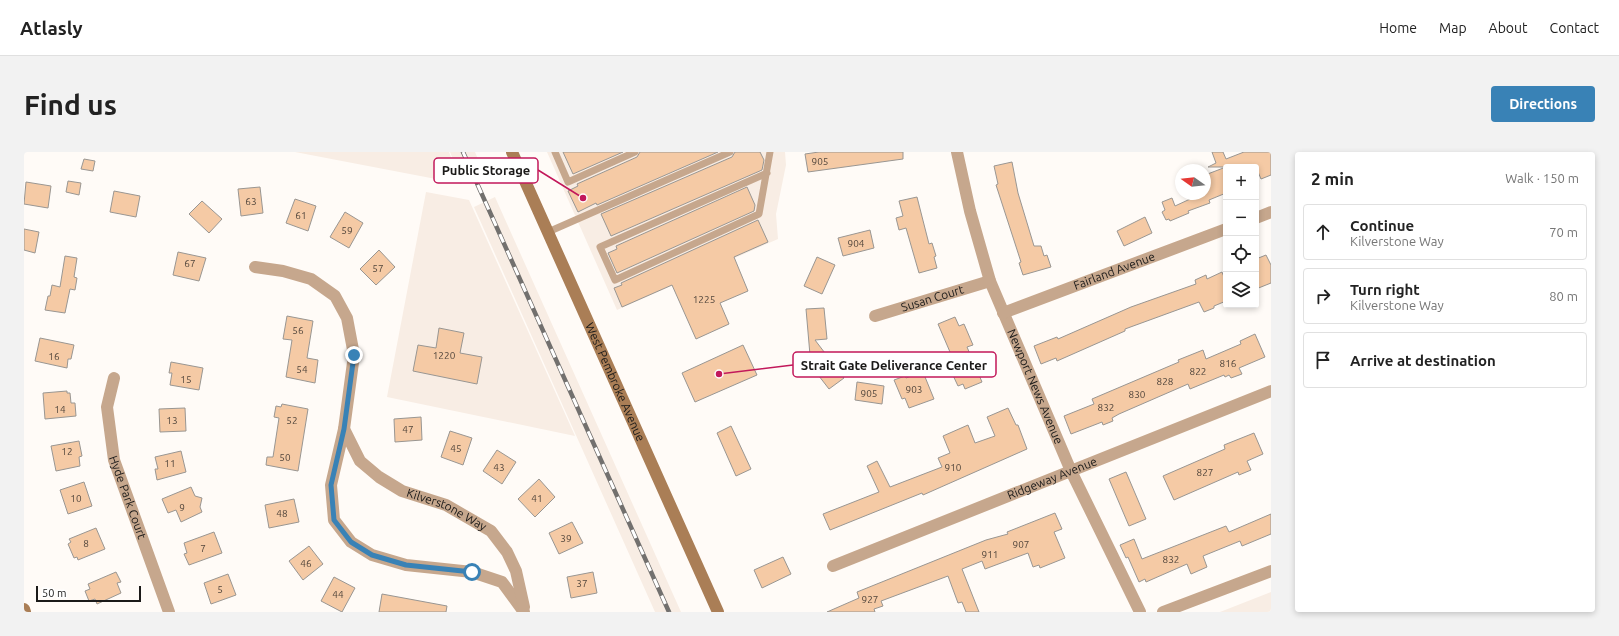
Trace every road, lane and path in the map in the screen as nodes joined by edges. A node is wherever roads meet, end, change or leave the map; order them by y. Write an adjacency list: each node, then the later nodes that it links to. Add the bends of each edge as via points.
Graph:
1 (512, 152): 11 (main road, West Pembroke Avenue)
2 (555, 152): 3 (lane, via 568,182)
3 (635, 152)
4 (730, 152): 11 (lane)
5 (770, 152): 7 (lane)
6 (957, 152): 13 (street, Newport News Avenue, via 970,211)
7 (768, 173): 7 (lane, via 759,214 616,280 600,247)
8 (1271, 212): 9 (street)
9 (1259, 217)
10 (1223, 230): 14 (street, Fairland Avenue)
11 (548, 232): 26 (main road, West Pembroke Avenue)
12 (255, 267): 18 (street, Kilverstone Way, via 311,279 334,296 347,318 354,355)
13 (990, 281): 14 (street, Newport News Avenue); 15 (street, Susan Court)
14 (1004, 313): 19 (street, Newport News Avenue)
15 (875, 316)
16 (114, 378): 25 (street, Hyde Park Court, via 107,407 114,460)
17 (1271, 391): 19 (street, Ridgeway Avenue)
18 (344, 429): 23 (street, Kilverstone Way, via 360,461 379,477 402,491 446,505 491,531 507,552 516,571); 23 (street, Kilverstone Way, via 331,485 334,520 351,542 372,555 406,565 472,572 502,582)
19 (1071, 471): 20 (street, Ridgeway Avenue); 27 (street, Newport News Avenue)
20 (833, 566)
21 (1271, 571): 28 (street)
22 (24, 609): 24 (main road)
23 (525, 611)
24 (25, 612)
25 (169, 612)
26 (718, 612)
27 (1140, 612)
28 (1163, 612)

